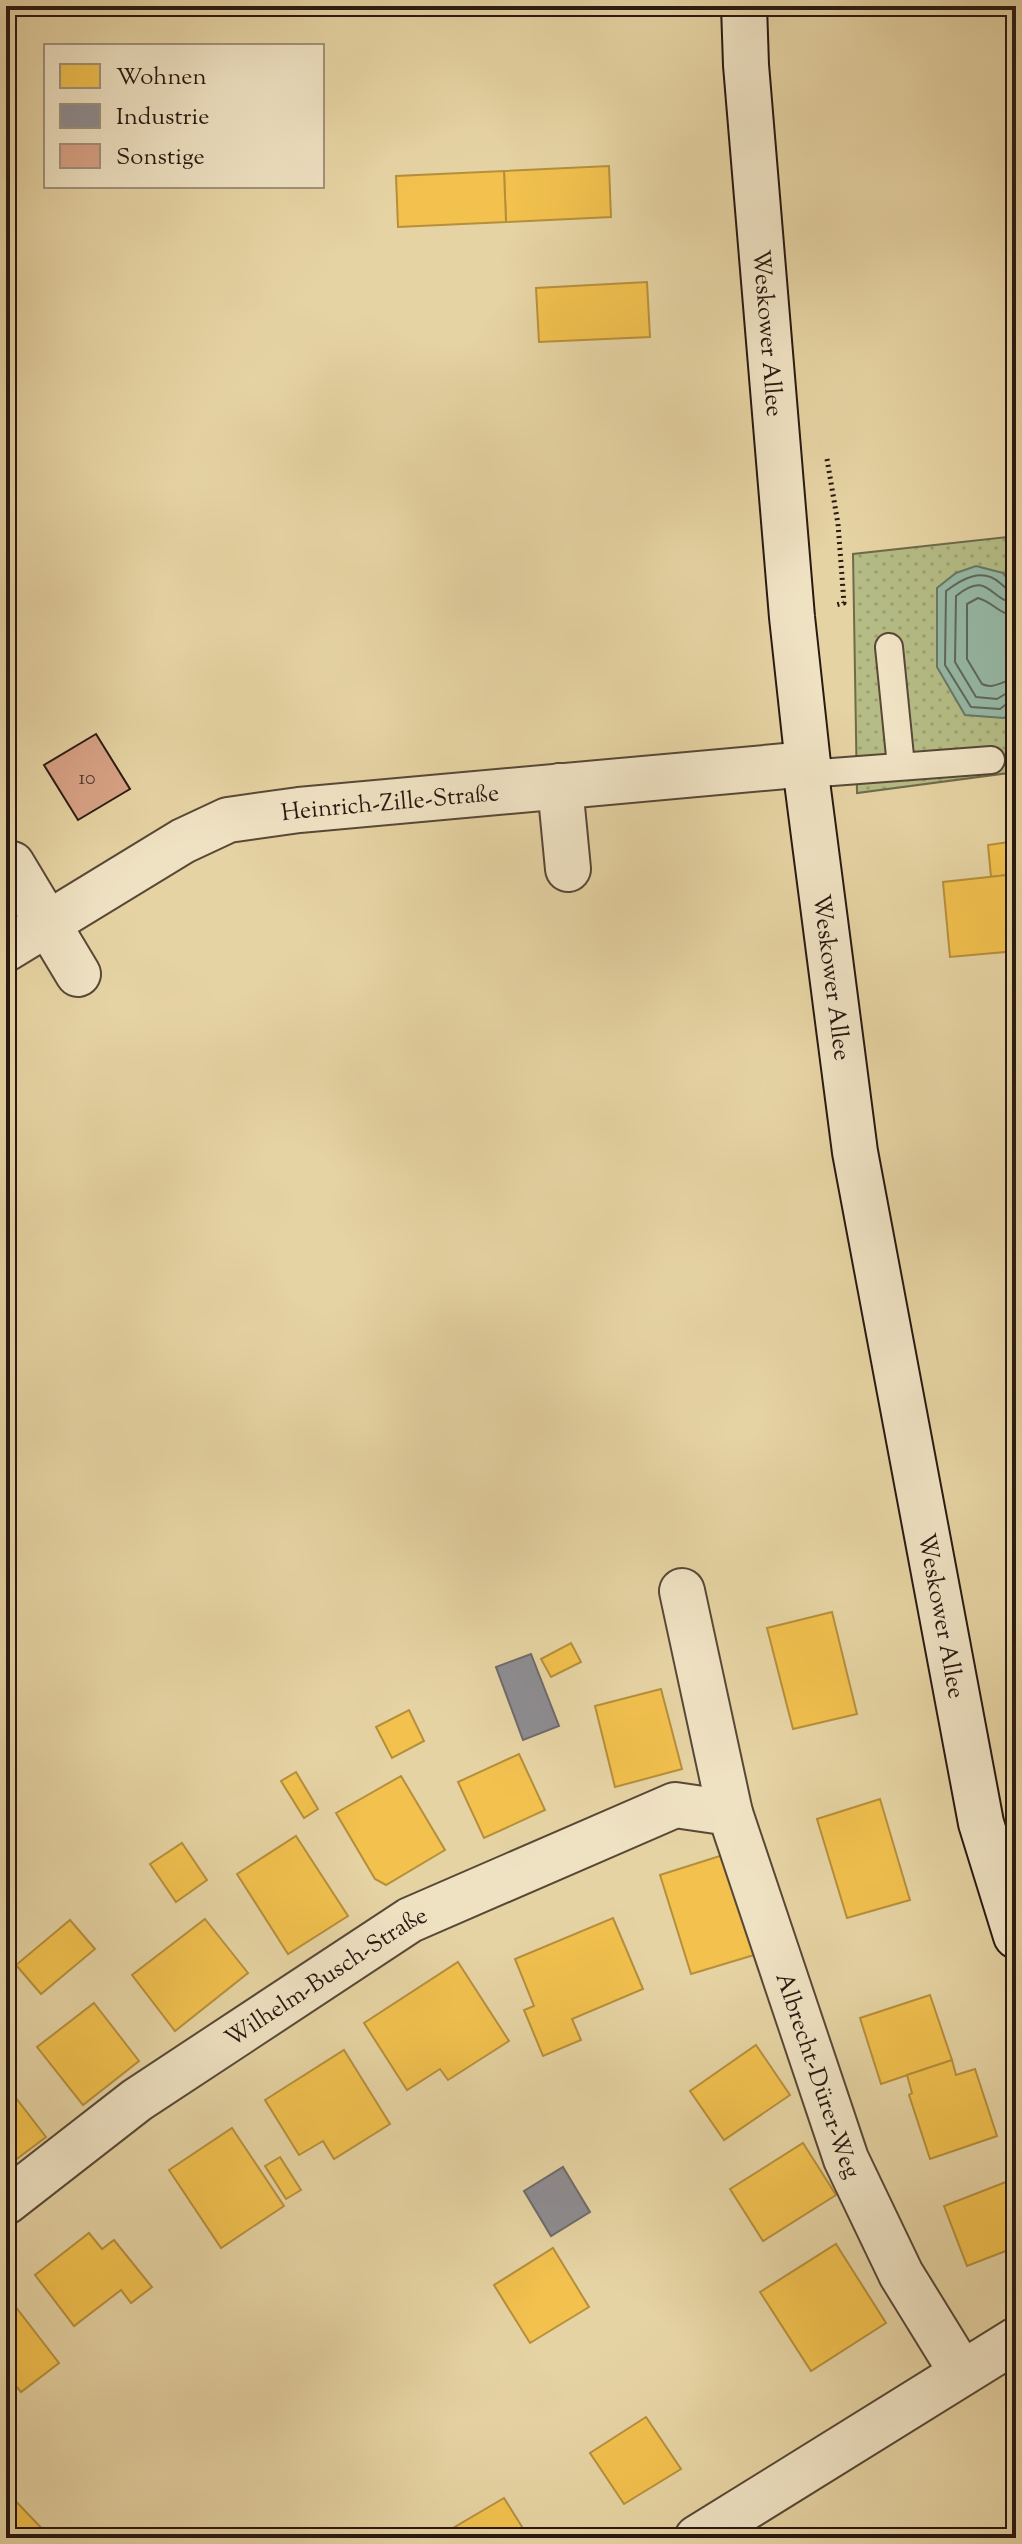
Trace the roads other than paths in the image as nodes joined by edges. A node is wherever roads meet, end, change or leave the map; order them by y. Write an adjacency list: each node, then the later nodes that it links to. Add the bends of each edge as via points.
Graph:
1 (744, 6): 5 (street, Weskower Allee)
2 (889, 647): 4 (lane)
3 (991, 760): 4 (lane)
4 (901, 766): 5 (lane)
5 (807, 769): 6 (street, Heinrich-Zille-Straße); 14 (street, Weskower Allee, via 855,1152 981,1823)
6 (560, 786): 8 (street); 9 (street, Heinrich-Zille-Straße, via 228,820 183,841)
7 (12, 864): 9 (street)
8 (568, 869)
9 (50, 923): 10 (street, Heinrich-Zille-Straße); 11 (street)
10 (6, 949)
11 (78, 974)
12 (682, 1591): 13 (street, Albrecht-Dürer-Weg)
13 (730, 1813): 15 (street, Wilhelm-Busch-Straße, via 675,1805 410,1920 137,2100); 17 (street, Albrecht-Dürer-Weg, via 846,2159 901,2274)
14 (1016, 1936)
15 (6, 2202)
16 (1016, 2340): 17 (street)
17 (962, 2373): 18 (street)
18 (697, 2538)

